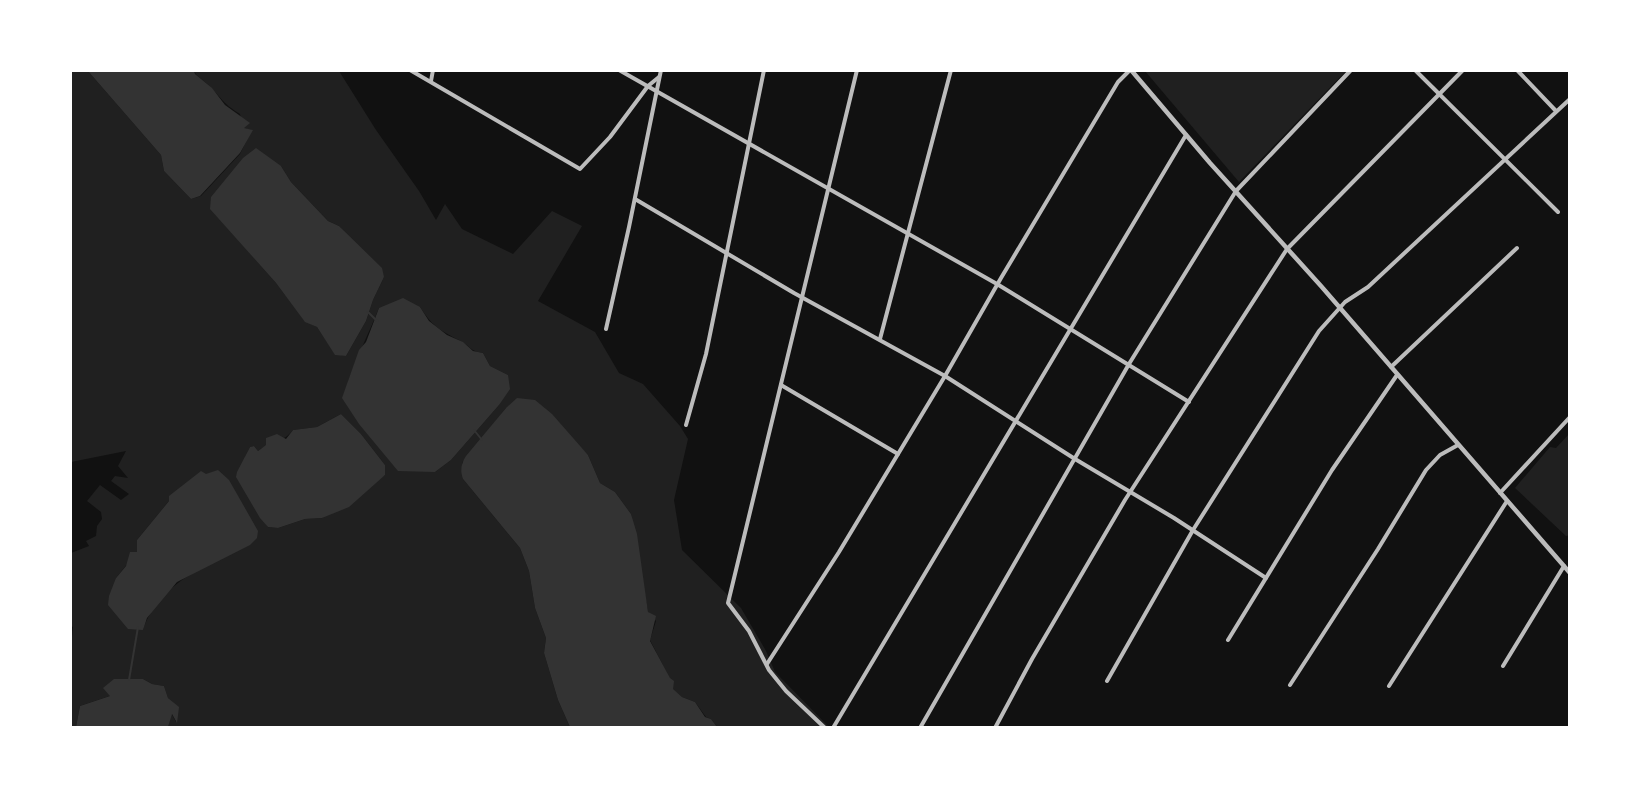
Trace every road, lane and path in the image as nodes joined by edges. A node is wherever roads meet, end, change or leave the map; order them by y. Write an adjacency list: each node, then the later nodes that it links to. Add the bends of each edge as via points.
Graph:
1 (411, 70): 14 (street)
2 (433, 70): 14 (street)
3 (619, 70): 15 (street)
4 (660, 70): 13 (street)
5 (764, 70): 21 (street)
6 (857, 70): 23 (street)
7 (951, 70): 27 (street)
8 (1131, 70): 20 (street); 31 (street, via 1118,82)
9 (1351, 70): 24 (street)
10 (1415, 70): 17 (street)
11 (1463, 70): 17 (street)
12 (1517, 70): 19 (street)
13 (659, 77): 15 (street); 16 (street)
14 (431, 81): 15 (street, via 580,169)
15 (648, 87): 16 (street)
16 (657, 92): 21 (street); 25 (street)
17 (1440, 94): 22 (street); 29 (street)
18 (1569, 99): 19 (street)
19 (1557, 111): 22 (street)
20 (1186, 135): 24 (street); 35 (street)
21 (749, 143): 23 (street); 30 (street)
22 (1506, 159): 26 (street); 33 (street, via 1368,287)
23 (827, 188): 27 (street); 32 (street)
24 (1236, 191): 29 (street); 37 (street)
25 (635, 199): 30 (street); 34 (street)
26 (1558, 212)
27 (908, 233): 31 (street); 36 (street)
28 (1517, 248): 38 (street)
29 (1287, 249): 33 (street); 42 (street)
30 (726, 253): 32 (street); 45 (street, via 706,354)
31 (997, 284): 35 (street); 40 (street)
32 (802, 298): 36 (street); 41 (street)
33 (1339, 307): 38 (street); 52 (street, via 1319,331)
34 (606, 329)
35 (1071, 329): 37 (street); 44 (street)
36 (879, 340): 40 (street)
37 (1129, 364): 42 (street); 48 (street)
38 (1390, 367): 39 (street)
39 (1397, 375): 46 (street); 55 (street, via 1332,470)
40 (945, 376): 44 (street); 47 (street)
41 (781, 385): 47 (street); 57 (street, via 728,603 749,631)
42 (1189, 402): 49 (street)
43 (1569, 417): 50 (street)
44 (1015, 420): 48 (street); 63 (street)
45 (686, 425)
46 (1458, 444): 50 (street); 60 (street, via 1426,470)
47 (898, 454): 57 (street)
48 (1075, 459): 49 (street); 64 (street)
49 (1131, 491): 52 (street); 65 (street)
50 (1500, 493): 51 (street)
51 (1507, 501): 53 (street); 61 (street)
52 (1193, 530): 55 (street); 59 (street)
53 (1564, 566): 54 (street); 58 (street)
54 (1569, 573)
55 (1266, 578): 56 (street)
56 (1228, 640)
57 (766, 664): 62 (street, via 786,691)
58 (1503, 666)
59 (1107, 681)
60 (1290, 684)
61 (1389, 686)
62 (825, 728)
63 (833, 728)
64 (920, 728)
65 (995, 728)

